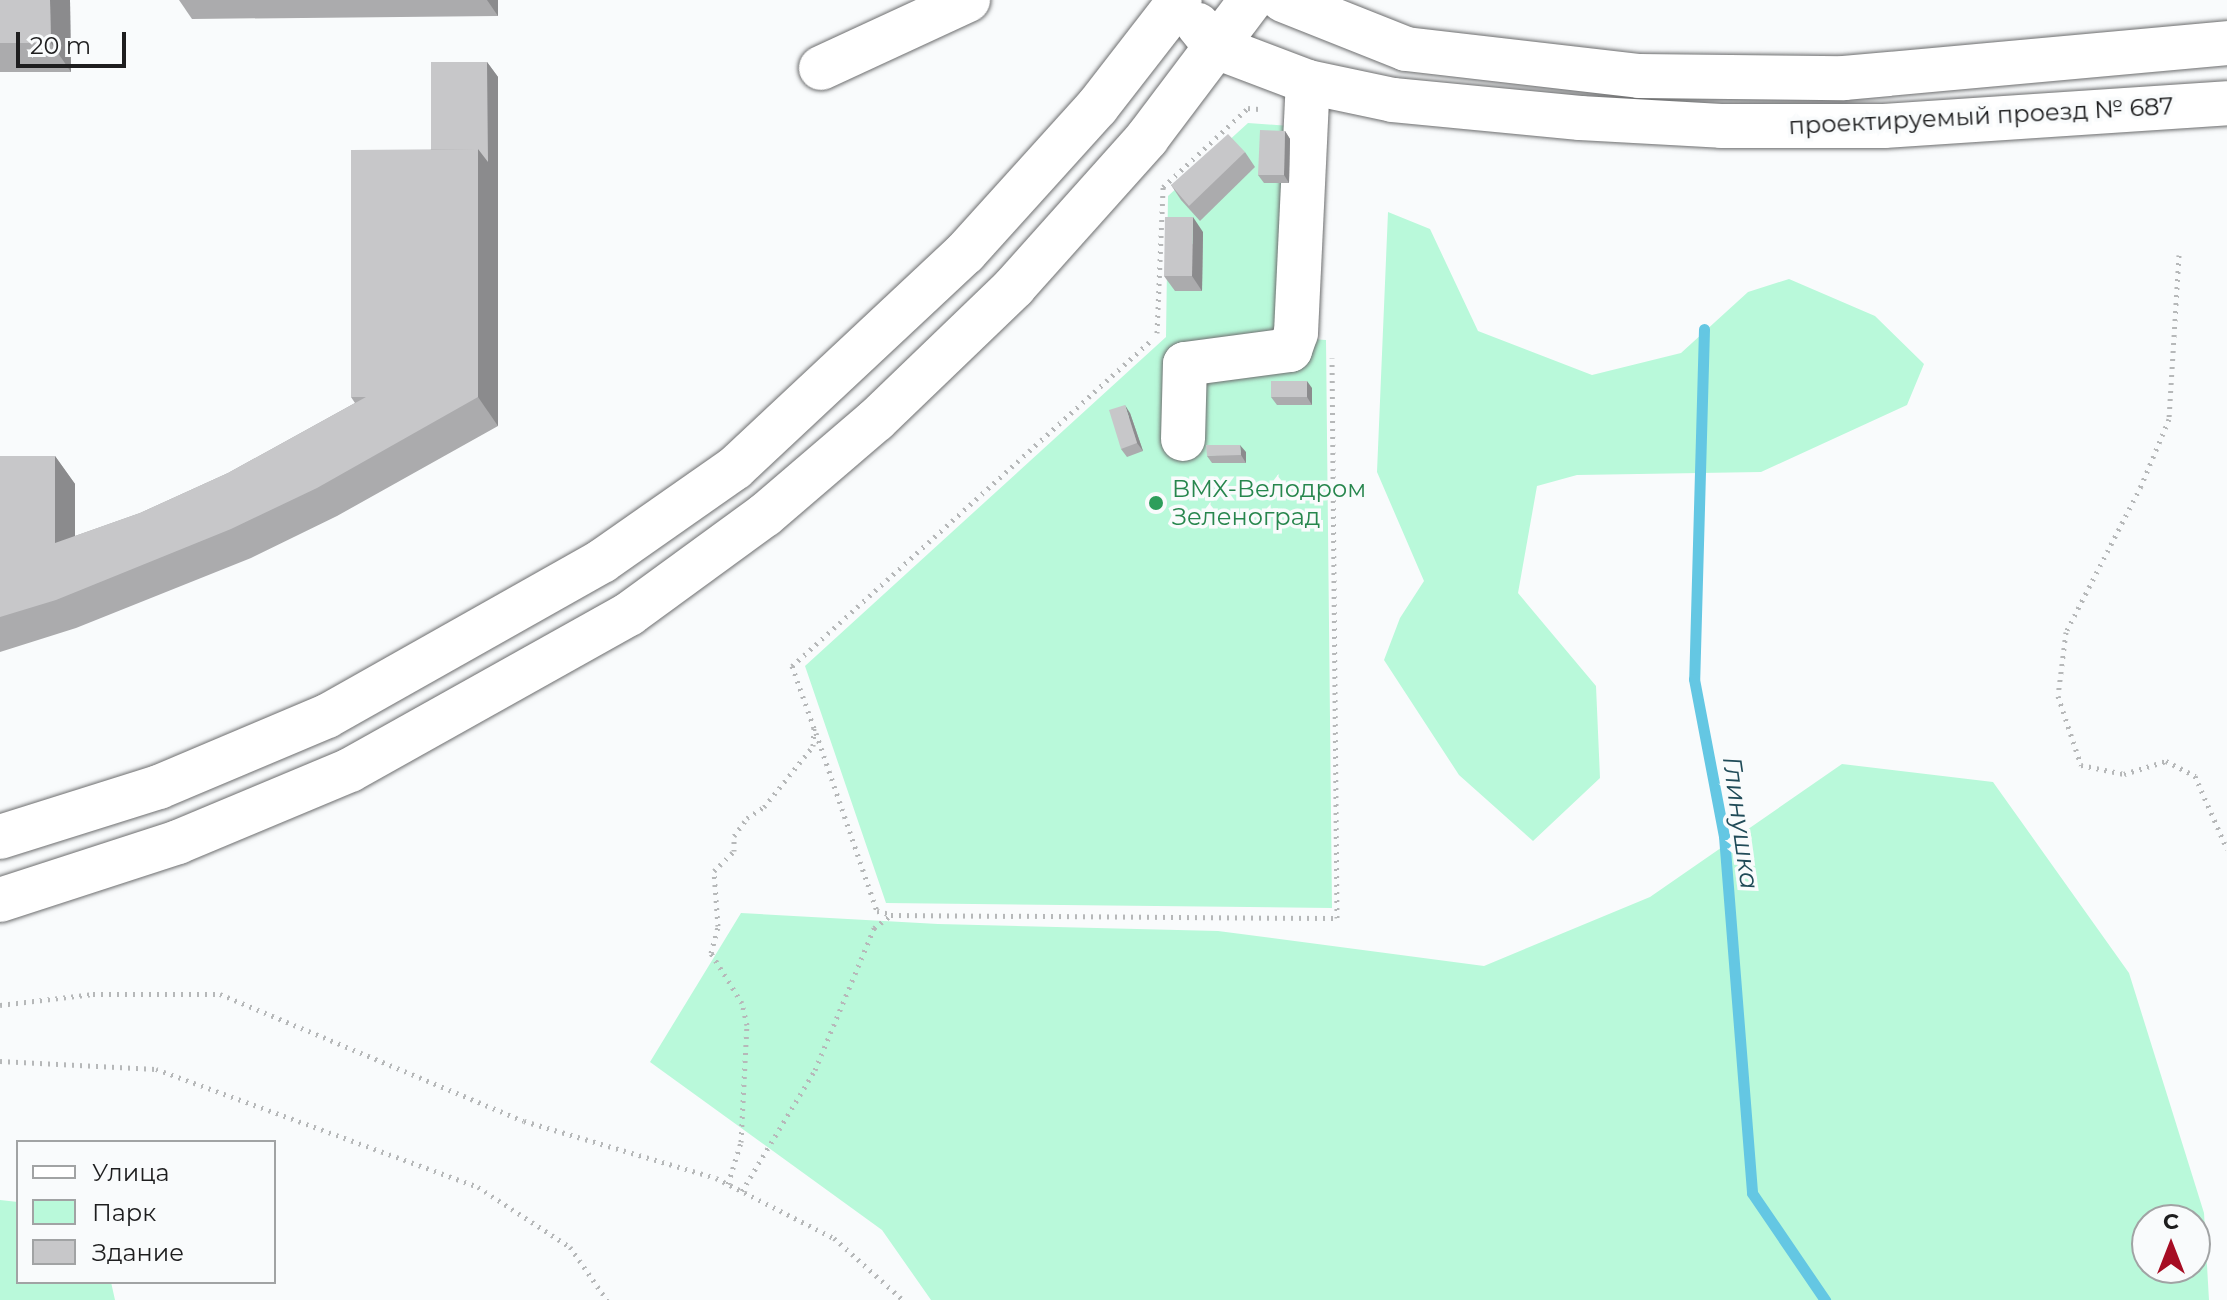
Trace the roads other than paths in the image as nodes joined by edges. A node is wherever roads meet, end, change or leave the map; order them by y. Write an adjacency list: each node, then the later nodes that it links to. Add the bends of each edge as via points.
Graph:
1 (968, 0): 7 (street)
2 (1251, 0): 6 (street)
3 (1283, 0): 5 (street, проектируемый проезд № 687, via 1406,49 1639,76 1844,78)
4 (1177, 1): 6 (street, проектируемый проезд № 687); 11 (street, проектируемый проезд № 687, via 1097,107 965,253 723,476 602,561 327,716 159,787)
5 (2227, 43)
6 (1216, 47): 8 (street, проектируемый проезд № 687); 12 (street, via 1147,138 1014,287 799,486 629,614 350,770 178,842)
7 (821, 68)
8 (1307, 97): 9 (street, проектируемый проезд № 687, via 1721,126 1884,126); 10 (street, via 1296,333 1290,350 1185,364)
9 (2227, 103)
10 (1183, 439)
11 (0, 837)
12 (0, 900)

